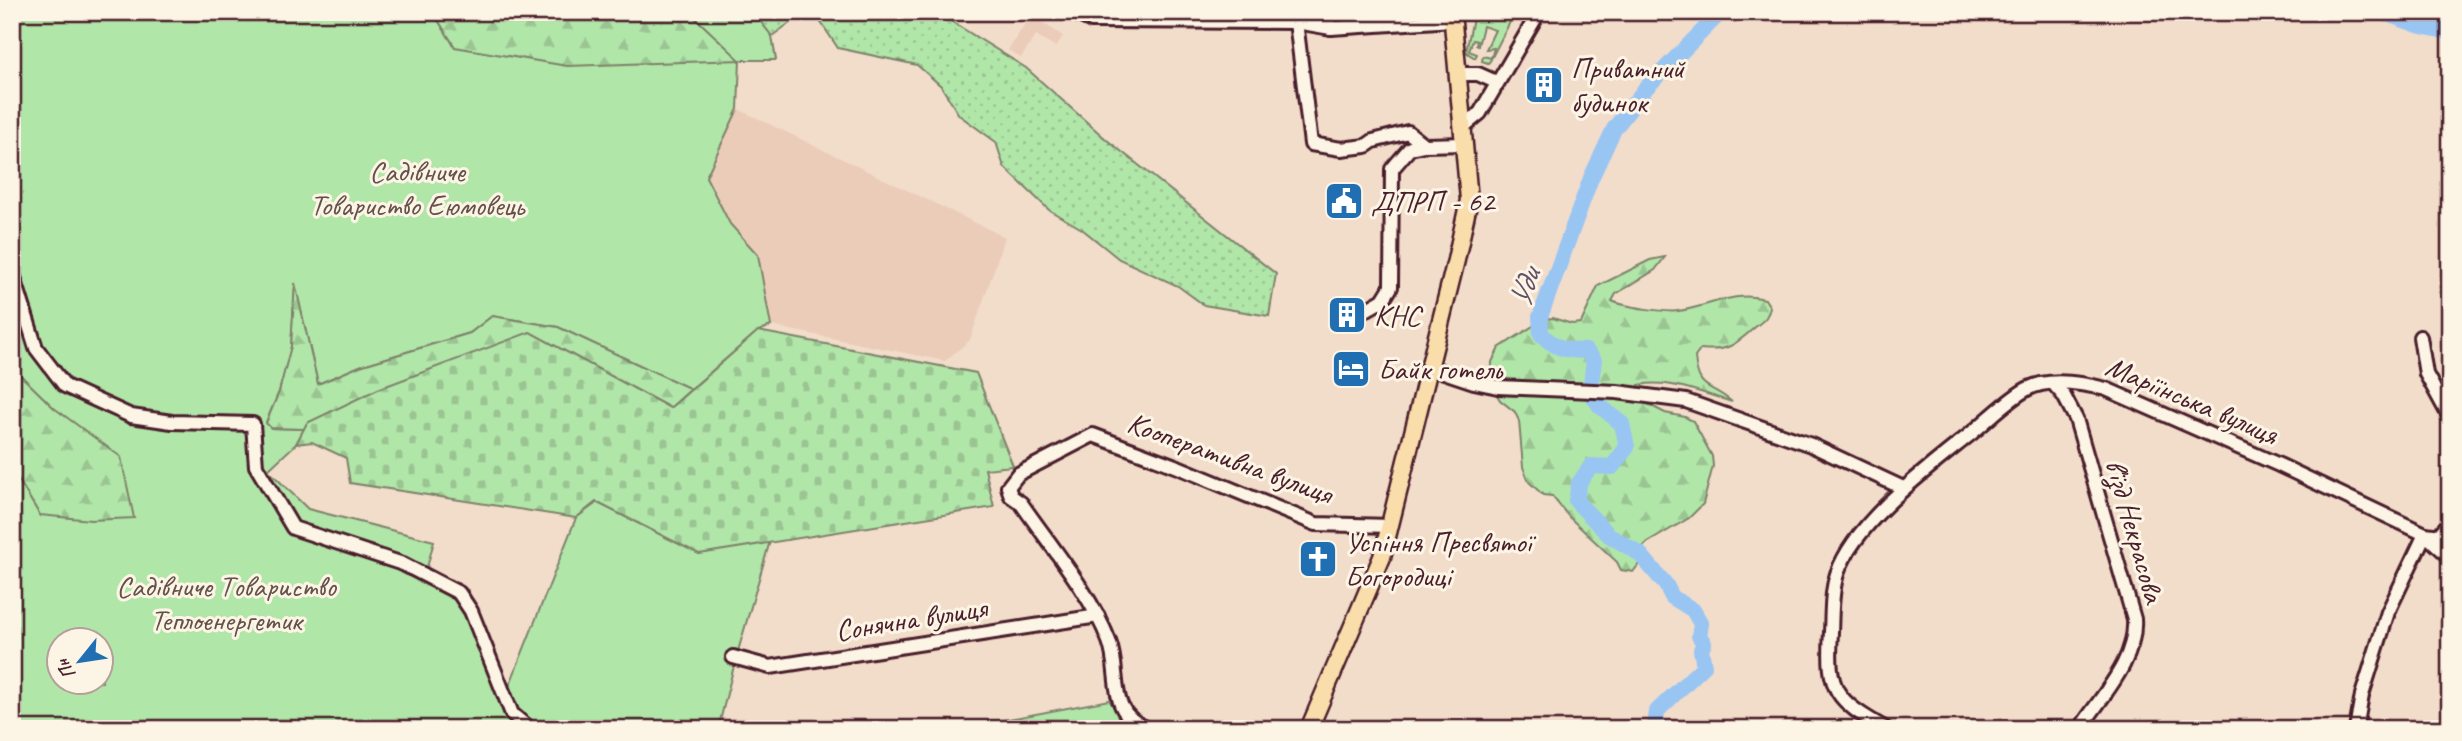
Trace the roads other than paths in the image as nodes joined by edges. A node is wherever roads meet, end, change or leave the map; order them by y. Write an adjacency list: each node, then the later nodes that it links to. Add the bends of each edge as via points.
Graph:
1 (1073, 12): 5 (street, via 1092,21)
2 (1327, 12): 6 (street)
3 (1539, 12): 8 (street)
4 (1452, 16): 6 (street); 7 (main road)
5 (1296, 22): 6 (street); 11 (street, via 1311,144 1341,149 1366,146 1408,132)
6 (1331, 28)
7 (1458, 74): 8 (street, via 1478,74); 9 (main road)
8 (1496, 82): 9 (street, via 1479,113)
9 (1464, 126): 10 (main road)
10 (1465, 144): 11 (street); 15 (main road, via 1469,200)
11 (1424, 145): 13 (street, via 1410,148 1392,169 1391,287 1382,300)
12 (12, 271): 27 (street, via 36,348 65,386 131,416 253,424 256,466 292,528 403,564 459,593 471,611 512,714)
13 (1362, 312)
14 (2420, 337): 17 (street, via 2426,374)
15 (1429, 367): 18 (street, via 1488,386 1617,391 1686,401 1811,445); 20 (main road)
16 (2053, 383): 18 (street, Маріїнська вулиця, via 2028,388); 21 (street, Маріїнська вулиця, via 2105,389); 30 (street, в'їзд Некрасова, via 2076,419 2134,619 2127,656)
17 (2450, 418)
18 (1903, 488): 29 (street, Маріїнська вулиця, via 1855,542 1833,590 1829,661 1833,685 1860,714)
19 (2450, 522): 22 (street)
20 (1391, 526): 24 (street, Кооперативна вулиця, via 1316,524 1093,435 1018,474 1008,487); 28 (main road)
21 (2425, 534): 22 (street, Маріїнська вулиця); 23 (street); 31 (street, via 2388,612)
22 (2445, 536)
23 (2450, 557)
24 (1098, 616): 25 (street, Сонячна вулиця, via 770,667); 26 (street, via 1110,645 1120,706)
25 (733, 657)
26 (1142, 728)
27 (530, 729)
28 (1309, 729)
29 (1886, 729)
30 (2080, 729)
31 (2356, 729)

